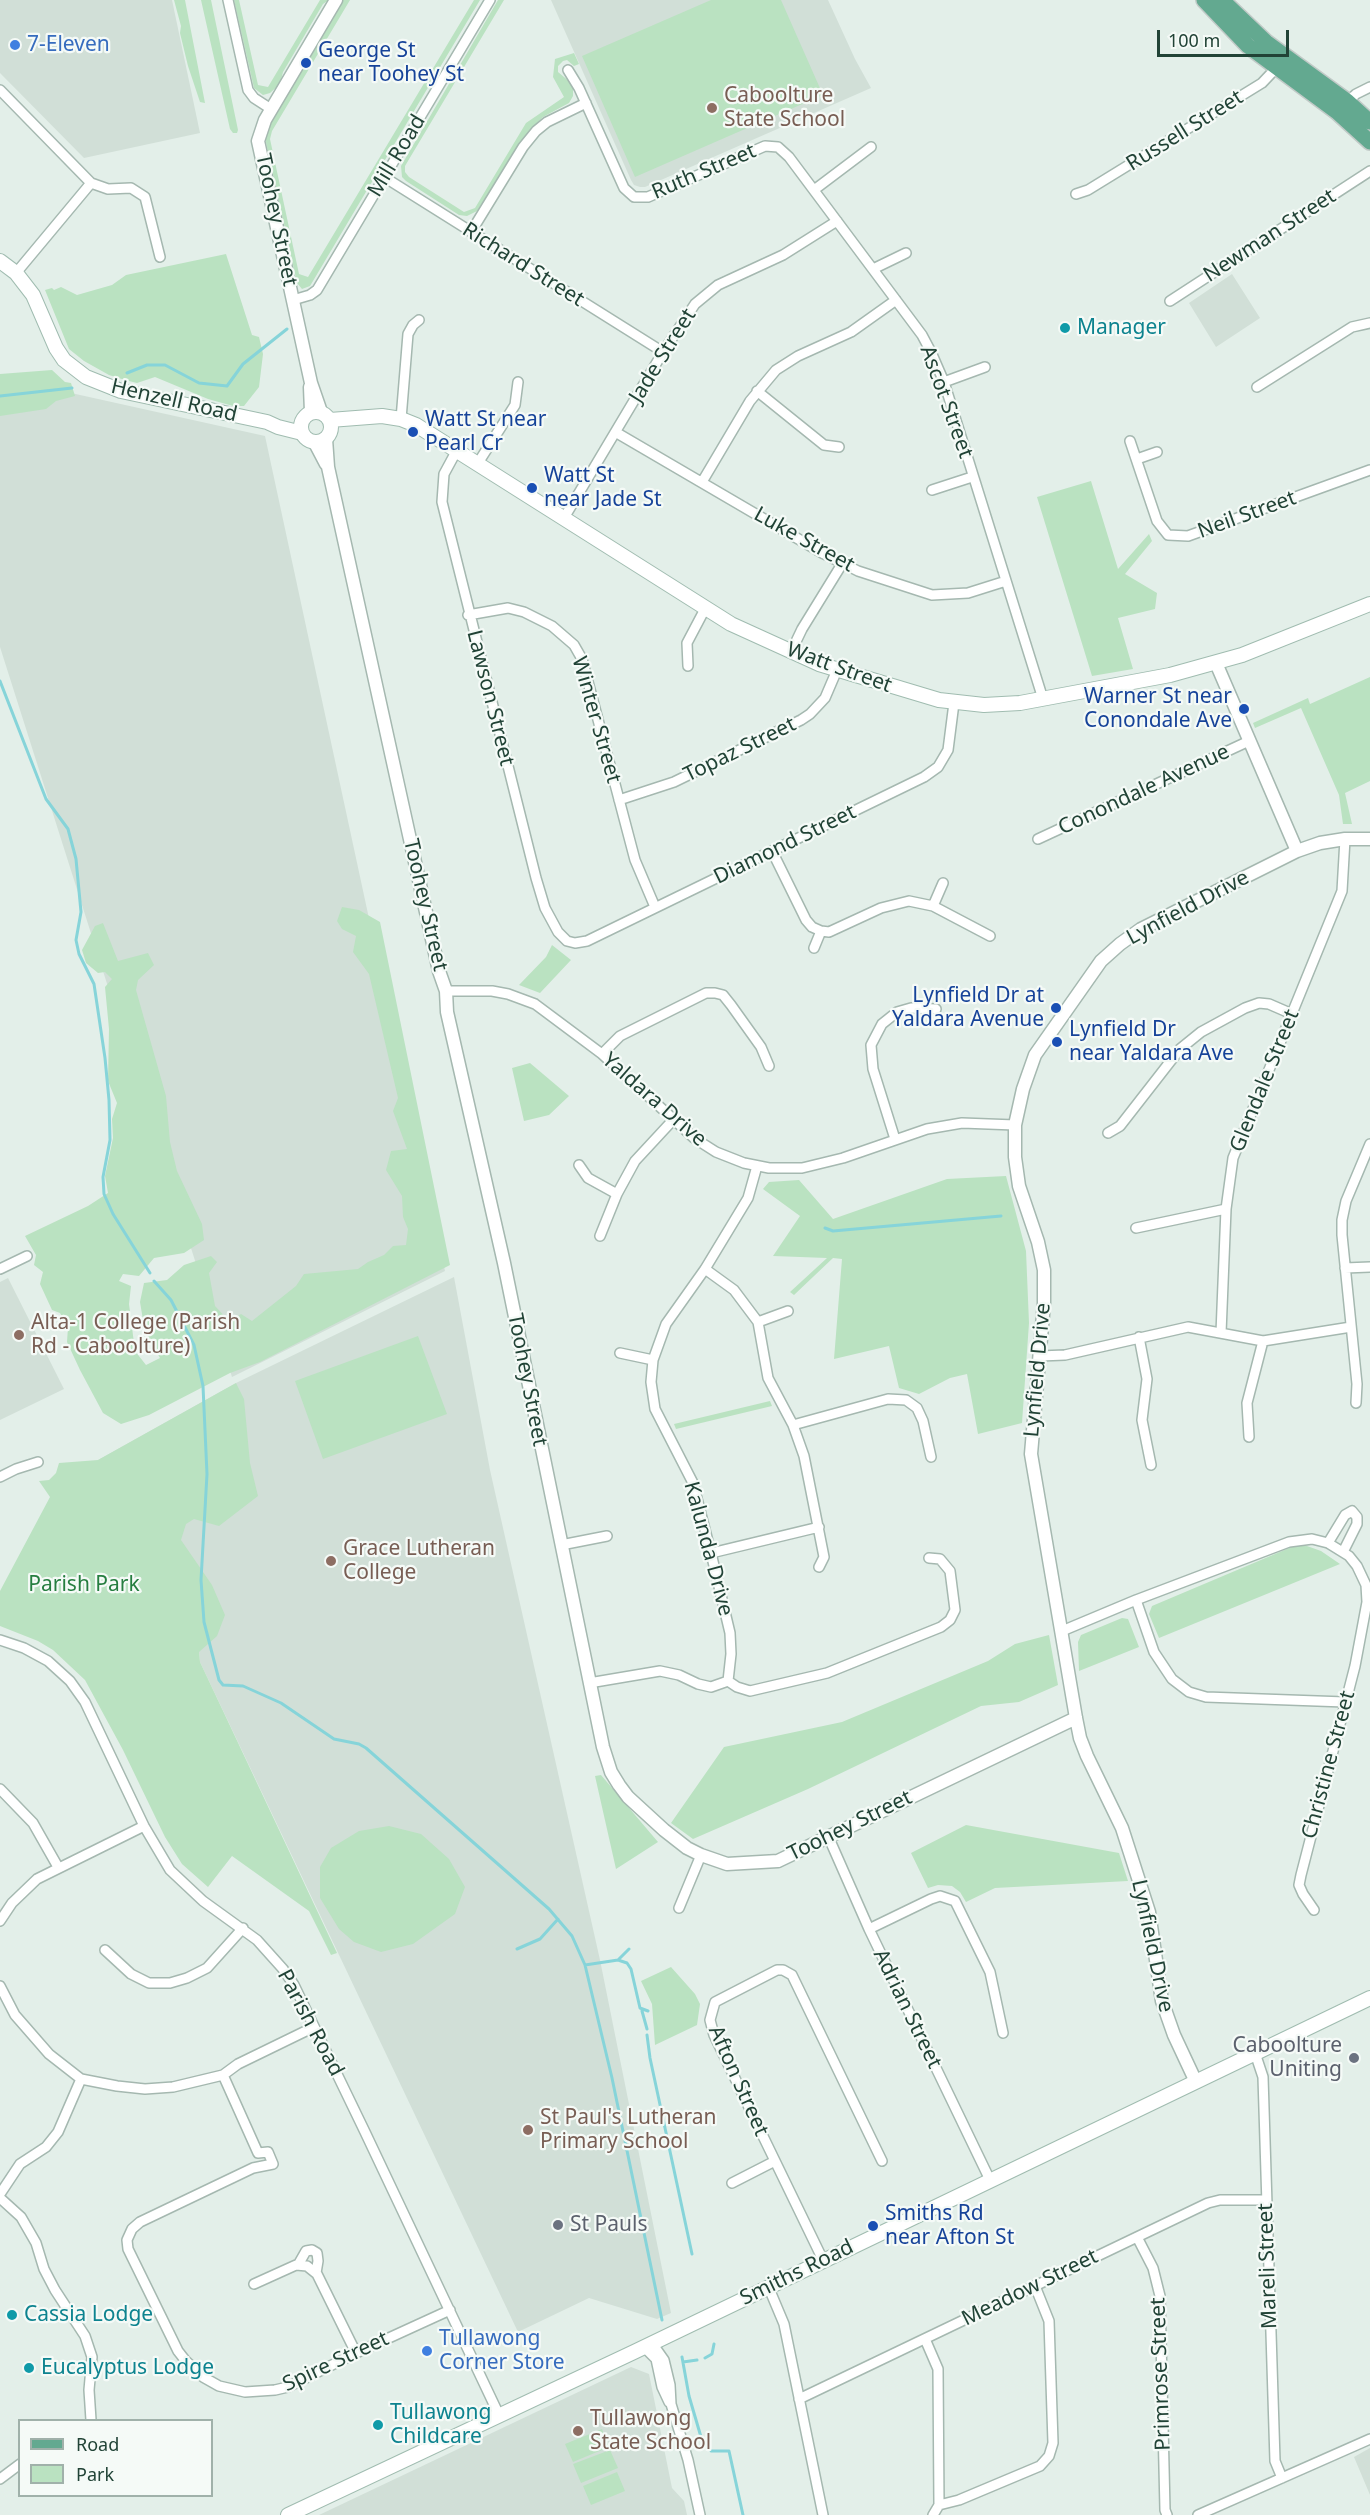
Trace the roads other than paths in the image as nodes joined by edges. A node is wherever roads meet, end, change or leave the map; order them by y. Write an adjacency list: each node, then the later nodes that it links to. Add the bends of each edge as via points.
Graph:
1 (228, 0): 12 (street, via 248,90)
2 (336, 0): 12 (street, Toohey Street)
3 (490, 0): 18 (street, Mill Road)
4 (1204, 0): 6 (main road, via 1248,46)
5 (1222, 0): 6 (main road)
6 (1281, 62): 11 (main road); 21 (street, Russell Street, via 1262,83)
7 (568, 70): 10 (street, Ruth Street)
8 (1370, 87): 11 (street)
9 (0, 90): 19 (street)
10 (586, 103): 15 (street, Ruth Street, via 632,201 757,149); 23 (street, via 536,130)
11 (1342, 107): 13 (main road); 14 (main road)
12 (271, 109): 29 (street, Toohey Street, via 258,141)
13 (1370, 122)
14 (1370, 142)
15 (774, 146): 20 (street, Ascot Street, via 789,157)
16 (871, 147): 20 (street)
17 (1370, 171): 31 (street, Newman Street)
18 (384, 177): 23 (street, Richard Street); 29 (street, Mill Road, via 317,290)
19 (91, 183): 25 (street, via 108,189 131,188 145,197); 28 (street)
20 (814, 190): 22 (street, Ascot Street)
21 (1076, 194)
22 (837, 221): 27 (street, Ascot Street); 34 (street, Jade Street, via 783,255 706,294)
23 (471, 232): 34 (street, Richard Street)
24 (906, 253): 27 (street)
25 (160, 257)
26 (0, 261): 28 (main road, Henzell Road)
27 (873, 269): 30 (street, Ascot Street)
28 (16, 273): 41 (main road, Henzell Road, via 33,295 64,360 86,377 121,391 278,427)
29 (293, 300): 41 (street, Toohey Street)
30 (896, 300): 37 (street, Ascot Street, via 922,335); 39 (street, via 851,332 787,362)
31 (1170, 301)
32 (419, 320): 40 (street, via 408,334)
33 (1370, 323): 38 (street, via 1352,327)
34 (663, 352): 42 (street, Jade Street)
35 (985, 367): 37 (street)
36 (518, 382): 48 (street, via 515,405)
37 (944, 382): 50 (street, Ascot Street)
38 (1257, 387)
39 (757, 392): 44 (street, via 824,445); 51 (street)
40 (401, 419): 41 (main road, Watt Street, via 382,416); 45 (main road, Watt Street)
41 (317, 426): 79 (street, Toohey Street)
42 (617, 433): 51 (street, Luke Street); 53 (street, Jade Street)
43 (1130, 441): 47 (street, Neil Street)
44 (839, 447)
45 (457, 450): 48 (main road, Watt Street); 58 (street, Lawson Street, via 444,474 442,502)
46 (1157, 453): 47 (street)
47 (1137, 459): 49 (street, Neil Street, via 1157,521 1168,535 1188,536)
48 (478, 463): 53 (main road, Watt Street)
49 (1370, 470)
50 (972, 477): 52 (street); 55 (street, Ascot Street)
51 (702, 482): 54 (street, Luke Street)
52 (932, 490)
53 (564, 518): 57 (main road, Watt Street)
54 (842, 564): 55 (street, Luke Street, via 932,595 968,593); 59 (street)
55 (1006, 581): 63 (street, Ascot Street)
56 (1370, 604): 60 (main road, Watt Street)
57 (706, 607): 59 (main road, Watt Street, via 731,624); 61 (street, via 687,643)
58 (468, 615): 66 (street, Winter Street, via 508,608 524,612 552,626 574,645 582,659); 77 (street, Lawson Street, via 539,888 549,916)
59 (791, 652): 62 (main road, Watt Street)
60 (1216, 663): 63 (main road, Watt Street); 65 (street)
61 (687, 666)
62 (837, 670): 64 (main road, Watt Street); 66 (street, Topaz Street, via 825,698 801,720 674,782)
63 (1043, 699): 64 (main road, Watt Street, via 1000,705)
64 (954, 703): 70 (street, Diamond Street, via 948,750 938,767)
65 (1250, 741): 68 (street, Conondale Avenue); 71 (street)
66 (619, 800): 74 (street, Winter Street, via 635,860)
67 (1345, 838): 69 (street, Lynfield Drive); 71 (street, Lynfield Drive); 81 (street, Glendale Street, via 1342,891)
68 (1038, 839)
69 (1370, 839)
70 (772, 851): 74 (street, Diamond Street); 75 (street, via 806,920)
71 (1297, 851): 85 (street, Lynfield Drive, via 1141,929 1101,961 1035,1055)
72 (943, 883): 73 (street)
73 (933, 906): 75 (street, via 909,901 896,903 829,932); 76 (street)
74 (656, 907): 77 (street, Diamond Street, via 587,941)
75 (820, 931): 78 (street)
76 (990, 936)
77 (567, 941)
78 (814, 948)
79 (446, 991): 82 (street, Yaldara Drive, via 492,991 522,998 549,1012); 119 (street, Toohey Street, via 447,1012 504,1263)
80 (936, 1009): 87 (street, via 897,1012 882,1024 871,1045 873,1069)
81 (1292, 1014): 86 (street, via 1259,1003 1201,1032 1180,1049 1120,1126); 92 (street, Glendale Street, via 1233,1158)
82 (602, 1054): 83 (street, via 620,1036 706,993 715,993 723,995 731,1005 761,1047); 84 (street, Yaldara Drive)
83 (769, 1066)
84 (673, 1120): 90 (street, Yaldara Drive, via 716,1152); 91 (street, via 644,1150)
85 (1015, 1125): 87 (street, Yaldara Drive, via 962,1123); 107 (street, Lynfield Drive, via 1019,1186 1044,1270)
86 (1108, 1133)
87 (895, 1139): 90 (street, Yaldara Drive, via 822,1164 786,1169)
88 (1370, 1144): 97 (street, via 1346,1200 1342,1235)
89 (579, 1165): 91 (street, via 588,1178)
90 (757, 1166): 99 (street, Kalunda Drive, via 748,1198)
91 (617, 1194): 94 (street)
92 (1226, 1209): 93 (street); 103 (street, Glendale Street)
93 (1136, 1228)
94 (600, 1236)
95 (27, 1256): 98 (street)
96 (1370, 1267): 97 (street)
97 (1346, 1268): 102 (street)
98 (0, 1269)
99 (705, 1269): 101 (street, via 734,1290); 108 (street, Kalunda Drive, via 666,1324)
100 (788, 1311): 101 (street)
101 (758, 1322): 110 (street, via 768,1378)
102 (1351, 1327): 105 (street); 109 (street)
103 (1221, 1333): 104 (street, via 1188,1327); 105 (street)
104 (1139, 1337): 107 (street, via 1065,1355); 114 (street, via 1147,1379 1142,1420)
105 (1263, 1341): 111 (street, via 1249,1390)
106 (620, 1353): 108 (street)
107 (1040, 1356): 125 (street, Lynfield Drive, via 1031,1454)
108 (653, 1360): 121 (street, Kalunda Drive, via 655,1409 693,1483)
109 (1356, 1403)
110 (793, 1425): 112 (street, via 888,1399 906,1400 917,1408 923,1421); 116 (street, via 804,1456)
111 (1250, 1437)
112 (931, 1457)
113 (38, 1462): 115 (street)
114 (1151, 1465)
115 (0, 1477)
116 (819, 1527): 121 (street); 123 (street, via 824,1557)
117 (607, 1536): 119 (street)
118 (1328, 1543): 120 (street, Christine Street); 120 (street, via 1345,1515 1352,1511 1358,1524); 124 (street, Christine Street, via 1312,1539 1289,1542)
119 (561, 1545): 128 (street, Toohey Street)
120 (1343, 1552): 129 (street, Christine Street, via 1357,1566 1366,1586 1367,1602)
121 (711, 1553): 127 (street, Kalunda Drive, via 730,1633)
122 (929, 1558): 127 (street, via 940,1559 950,1571 955,1610 941,1628 827,1673 750,1691)
123 (819, 1568)
124 (1136, 1600): 125 (street, Christine Street); 129 (street, via 1154,1652 1172,1679 1189,1692 1206,1697)
125 (1062, 1631): 130 (street, Lynfield Drive)
126 (0, 1640): 132 (street, Parish Road, via 48,1661 70,1681 85,1702)
127 (728, 1680): 128 (street, via 711,1687 660,1671)
128 (590, 1683): 134 (street, Toohey Street, via 606,1761 619,1785 664,1830)
129 (1345, 1702): 137 (street, Christine Street, via 1299,1885)
130 (1076, 1718): 133 (street, Toohey Street); 149 (street, Lynfield Drive, via 1087,1756 1125,1838 1149,1912 1162,2001 1173,2035)
131 (0, 1789): 135 (street, via 33,1823)
132 (144, 1826): 135 (street); 139 (street, Parish Road, via 171,1870 187,1887)
133 (828, 1836): 134 (street, Toohey Street, via 778,1861 727,1864); 140 (street, Adrian Street)
134 (701, 1855): 136 (street)
135 (58, 1867): 138 (street, via 24,1890)
136 (679, 1908)
137 (1314, 1910)
138 (0, 1921)
139 (243, 1928): 141 (street, via 207,1968 170,1983 149,1983 130,1974); 144 (street, Parish Road, via 283,1969)
140 (869, 1929): 145 (street, via 940,1896 955,1901 990,1972); 154 (street, Adrian Street)
141 (105, 1950)
142 (0, 1986): 148 (street, via 29,2034)
143 (1370, 1998): 146 (main road, Smiths Road)
144 (314, 2027): 147 (street); 165 (street, Parish Road)
145 (1004, 2033)
146 (1255, 2053): 149 (main road, Smiths Road); 157 (street, Mareli Street, via 1263,2077)
147 (223, 2075): 148 (street, via 145,2089); 150 (street, Spire Street)
148 (81, 2079): 156 (street, via 58,2132 46,2147 20,2164)
149 (1196, 2082): 154 (main road, Smiths Road)
150 (258, 2152): 153 (street); 153 (street, Spire Street, via 268,2152 273,2164)
151 (775, 2162): 152 (street, Afton Street, via 710,2020 715,2002 777,1970 792,1975 798,1985); 155 (street); 159 (street, Afton Street)
152 (882, 2162)
153 (253, 2168): 168 (street, Spire Street, via 134,2225 129,2234 128,2249 178,2351 211,2382 233,2391 259,2393 288,2387)
154 (990, 2180): 159 (main road, Smiths Road)
155 (732, 2183)
156 (0, 2196): 171 (street, via 21,2217 55,2290 85,2336 92,2357)
157 (1266, 2200): 158 (street, Meadow Street, via 1208,2203); 174 (street, Mareli Street, via 1275,2461)
158 (1137, 2237): 164 (street, Meadow Street); 181 (street, Primrose Street, via 1153,2268 1160,2296)
159 (823, 2260): 163 (main road, Smiths Road)
160 (298, 2265): 161 (street); 161 (street, via 306,2251 312,2250 317,2253); 162 (street)
161 (315, 2273): 168 (street)
162 (254, 2284)
163 (768, 2286): 167 (main road, Smiths Road); 169 (street, via 782,2316)
164 (1035, 2286): 166 (street, Meadow Street); 176 (street, via 1049,2321 1053,2443 1049,2457 1040,2466)
165 (450, 2310): 168 (street, Spire Street); 170 (street, Parish Road)
166 (925, 2339): 169 (street, Meadow Street); 176 (street, via 938,2369)
167 (648, 2345): 170 (main road, Smiths Road); 178 (street, via 662,2354 665,2363 670,2404)
168 (356, 2353)
169 (799, 2399): 179 (street)
170 (500, 2415): 177 (main road, Smiths Road)
171 (91, 2419)
172 (1370, 2439): 174 (street)
173 (18, 2466): 175 (street)
174 (1282, 2478): 182 (street)
175 (0, 2479)
176 (939, 2505): 180 (street)
177 (288, 2515)
178 (700, 2515)
179 (823, 2515)
180 (933, 2515)
181 (1167, 2515)
182 (1198, 2515)

